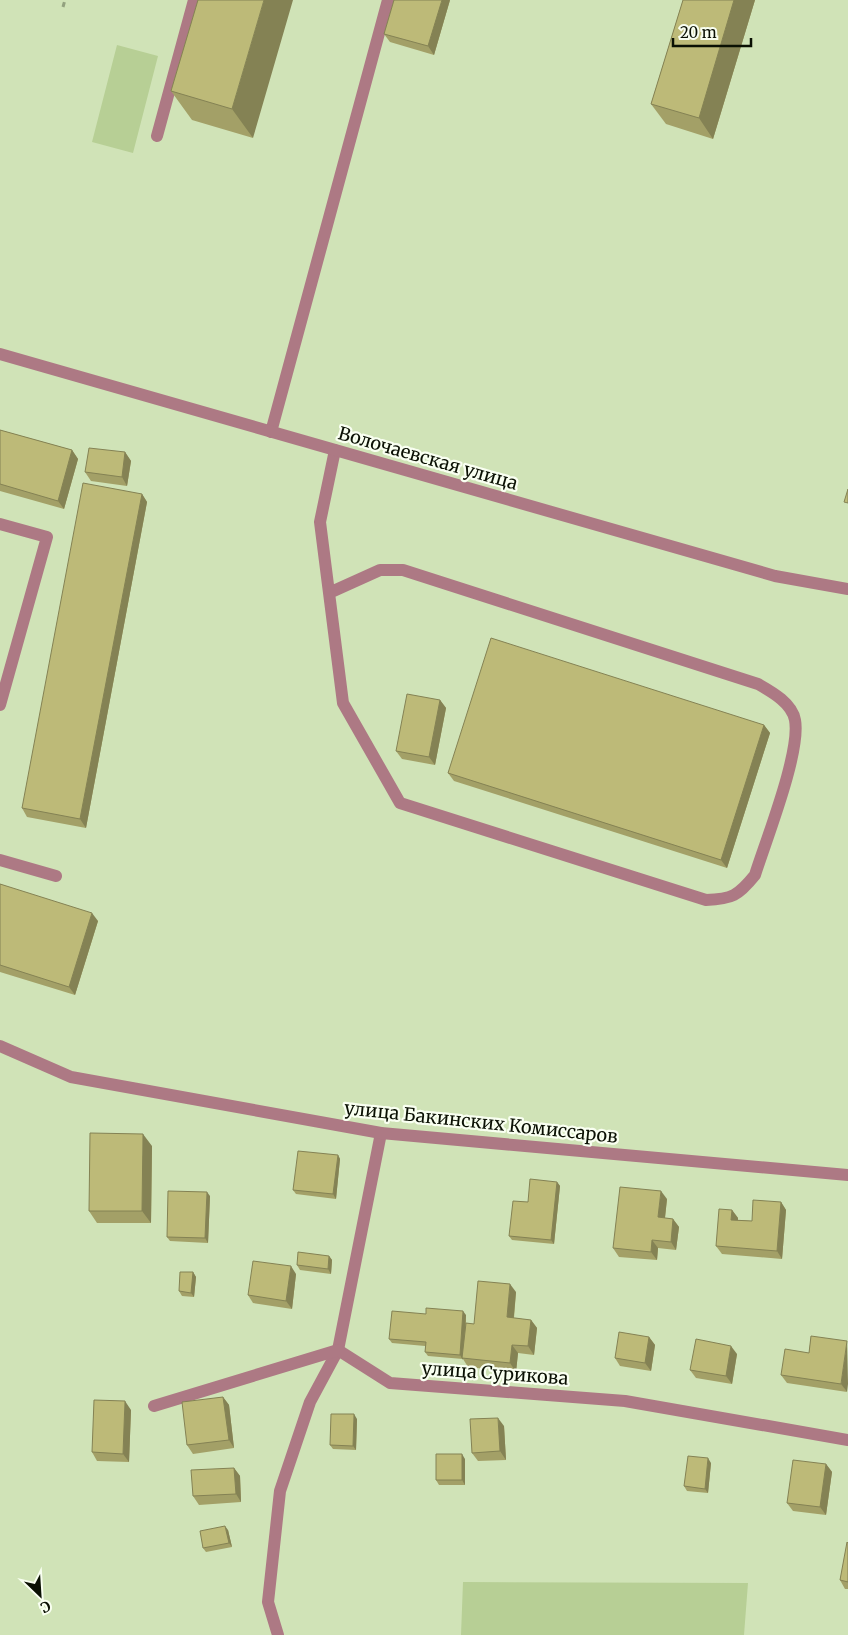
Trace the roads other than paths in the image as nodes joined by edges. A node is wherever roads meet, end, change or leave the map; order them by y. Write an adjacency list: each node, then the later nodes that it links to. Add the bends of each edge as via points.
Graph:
1 (194, 0): 3 (street)
2 (388, 0): 5 (street)
3 (157, 136)
4 (0, 354): 5 (street, Волочаевская улица)
5 (271, 432): 6 (street, Волочаевская улица)
6 (335, 450): 8 (street, Волочаевская улица, via 775,576); 9 (street, via 320,522)
7 (0, 524): 10 (street, via 47,537)
8 (848, 588)
9 (329, 593): 9 (street, via 344,703 400,803 706,900 728,899 742,891 755,875 796,745 795,719 780,697 758,684 403,570 380,570)
10 (0, 705)
11 (0, 860): 12 (street)
12 (56, 876)
13 (0, 1046): 14 (street, улица Бакинских Комиссаров, via 72,1077)
14 (382, 1133): 15 (street, улица Бакинских Комиссаров); 16 (street)
15 (848, 1175)
16 (338, 1350): 17 (street); 18 (street, улица Сурикова, via 390,1383 625,1400); 19 (street, via 310,1402 280,1491 268,1602)
17 (154, 1406)
18 (848, 1440)
19 (278, 1635)

